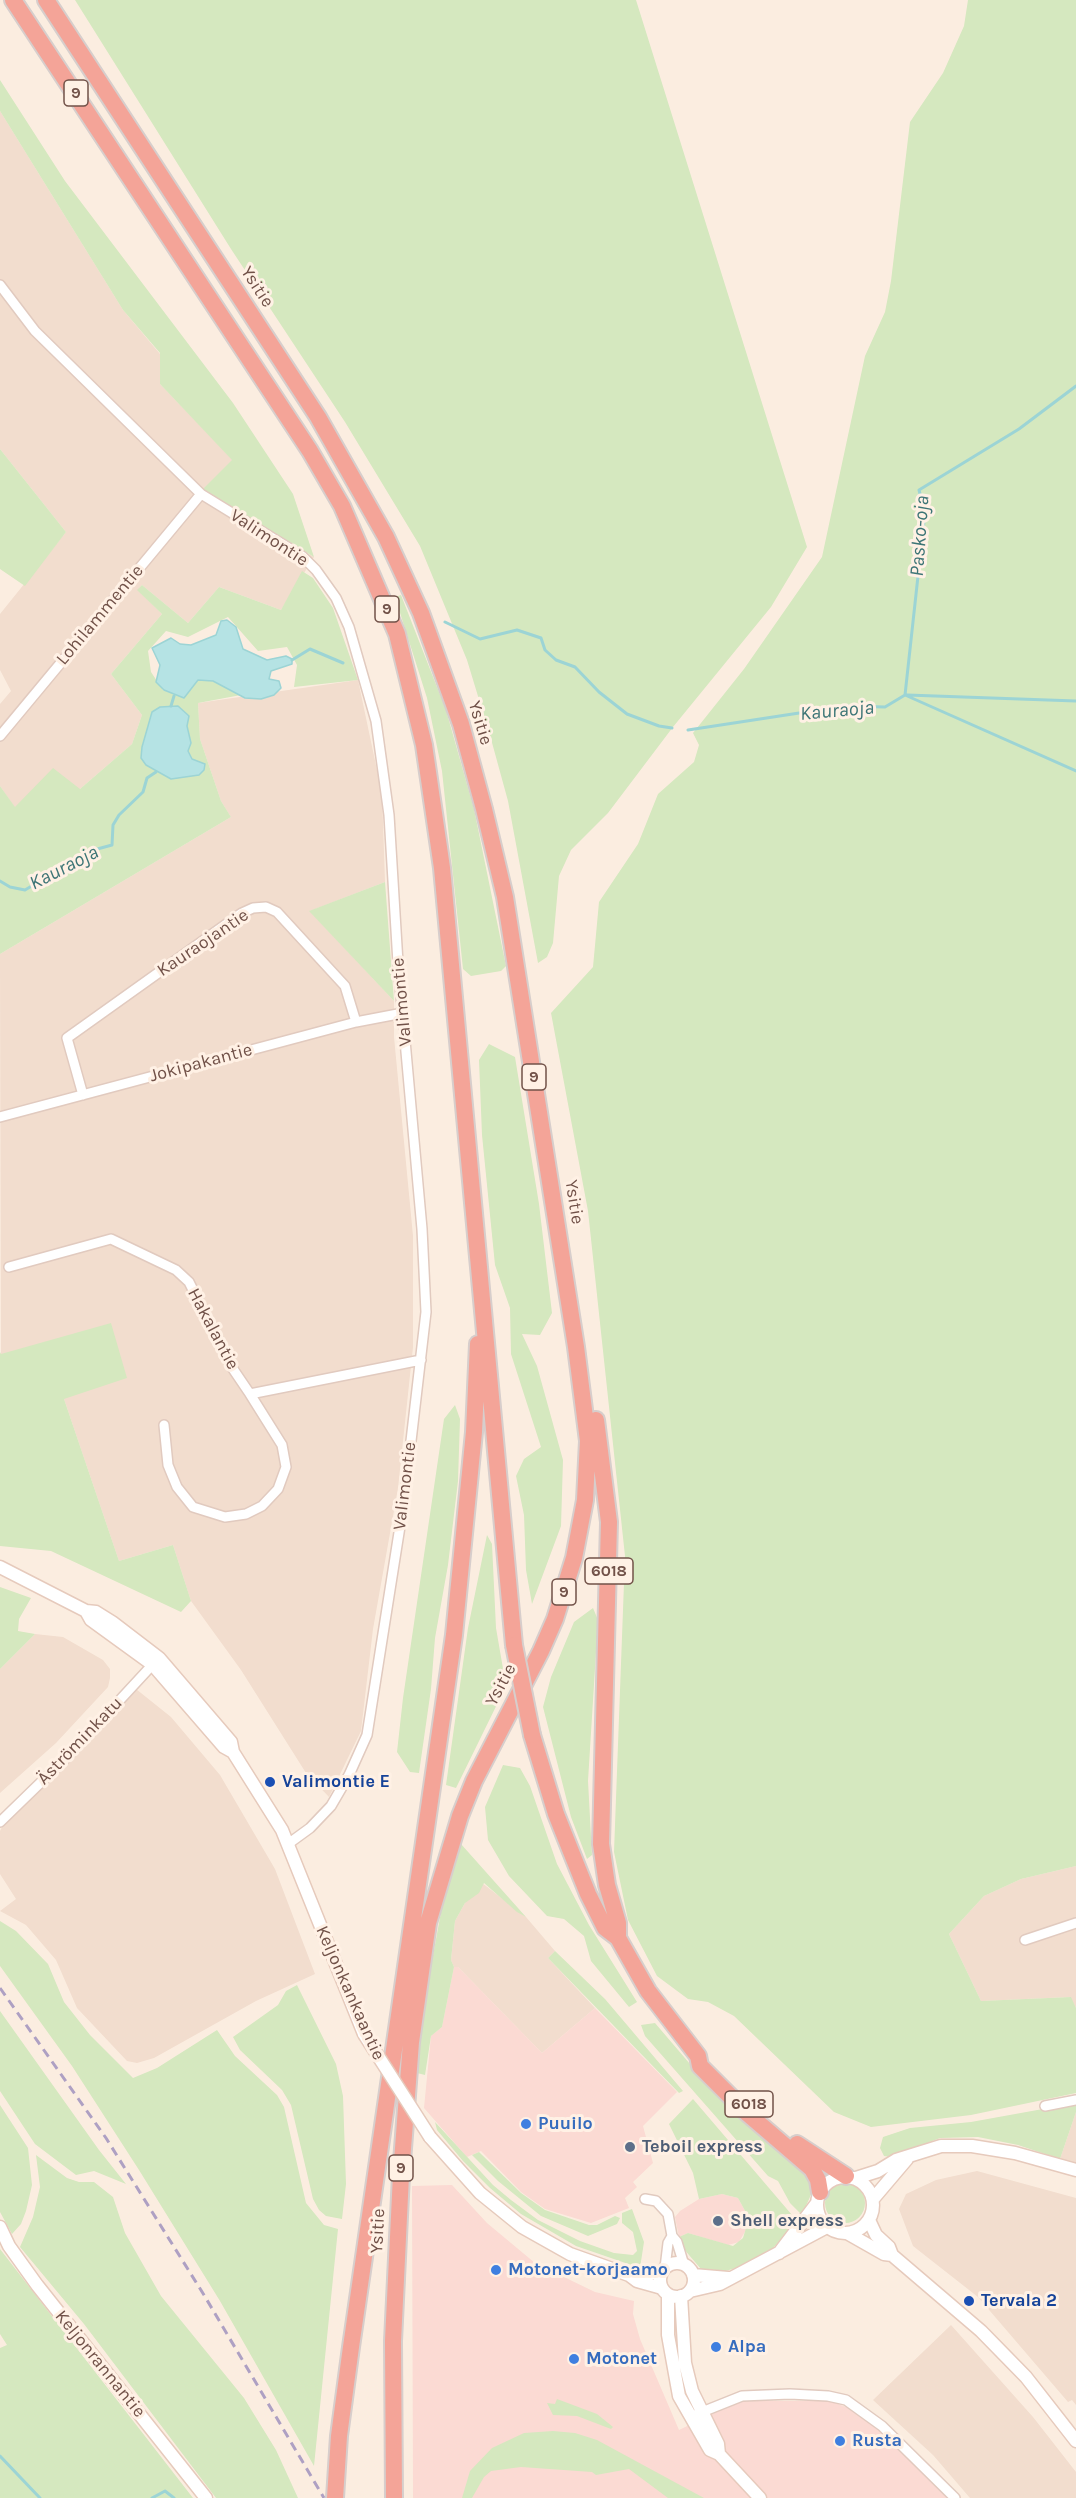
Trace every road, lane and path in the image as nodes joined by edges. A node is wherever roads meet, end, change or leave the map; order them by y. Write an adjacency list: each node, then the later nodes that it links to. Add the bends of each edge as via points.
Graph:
1 (13, 0): 11 (highway, 9, via 310,450 346,516 397,634 424,745 442,868)
2 (46, 0): 12 (highway, Ysitie / 9, via 318,417 386,537 421,614 461,724 505,897)
3 (0, 285): 4 (street, Valimontie, via 35,331)
4 (201, 494): 5 (street, Lohilammentie); 6 (street, Valimontie, via 302,556 327,584 349,627 372,702 387,789)
5 (0, 736)
6 (403, 1013): 7 (street, Jokipakantie); 13 (street, Valimontie, via 424,1265 426,1312)
7 (356, 1022): 8 (street, Jokipakantie); 8 (street, Kauraojantie, via 345,986 277,912 266,907 253,908 67,1038)
8 (83, 1095): 9 (street, Jokipakantie)
9 (0, 1117)
10 (9, 1267): 14 (street, Hakalantie, via 111,1239 176,1270 189,1282 231,1366)
11 (482, 1304): 21 (highway, 6018, bridge, via 514,1645 532,1735 556,1814 588,1894 605,1928); 48 (highway, 9, via 454,1635 339,2436)
12 (576, 1347): 21 (highway, 6018, via 591,1385 609,1522 601,1844); 49 (highway, Ysitie / 9, via 588,1442 585,1500 574,1558 542,1651 459,1816 428,1923 411,2042 401,2175 393,2341)
13 (421, 1360): 14 (street); 19 (street, Valimontie, via 404,1501 367,1735 331,1806)
14 (250, 1394): 15 (street, Hakalantie, via 282,1445 286,1467 278,1489 262,1506 246,1514 225,1517 192,1507 177,1487 168,1465)
15 (164, 1425)
16 (0, 1567): 17 (main road, Keljonkankaantie, via 86,1611 96,1612)
17 (156, 1662): 18 (street, Äströminkatu); 19 (main road, Keljonkankaantie, via 231,1742 233,1752)
18 (0, 1822)
19 (288, 1844): 42 (main road, Keljonkankaantie, bridge, via 364,2034 430,2137 480,2193 522,2227 570,2254)
20 (1076, 1923): 22 (street)
21 (618, 1938): 23 (highway, 6018, via 648,1991)
22 (1025, 1940)
23 (698, 2056): 28 (highway, 6018, via 707,2060 759,2114); 29 (highway, 6018, via 700,2066 723,2091 812,2169 818,2180)
24 (1076, 2100): 25 (street)
25 (1045, 2106)
26 (907, 2158): 27 (main road, via 941,2146 972,2146); 28 (main road); 31 (main road)
27 (1076, 2170)
28 (851, 2177): 29 (main road, via 831,2180); 31 (main road, 6018, via 867,2187)
29 (818, 2198): 33 (main road, 6018, via 819,2216); 37 (main road, Keljonkankaantie)
30 (645, 2199): 36 (street, via 663,2206)
31 (873, 2199): 32 (main road)
32 (869, 2220): 35 (main road, via 860,2229); 38 (main road)
33 (827, 2226): 35 (main road); 37 (main road, Keljonkankaantie)
34 (0, 2227): 47 (main road, Keljonrannantie, via 37,2285)
35 (847, 2233): 38 (main road)
36 (672, 2236): 39 (street); 40 (street)
37 (779, 2253): 43 (main road, Keljonkankaantie)
38 (892, 2255): 46 (main road, via 981,2331 1026,2377)
39 (684, 2265): 40 (main road, Keljonkankaantie, via 673,2264); 41 (main road)
40 (663, 2270): 42 (main road, Keljonkankaantie); 44 (main road)
41 (693, 2275): 43 (main road); 44 (main road)
42 (629, 2276): 44 (main road, Keljonkankaantie)
43 (728, 2278): 44 (main road, Keljonkankaantie, via 720,2284)
44 (675, 2292): 45 (main road)
45 (695, 2415): 50 (main road, via 710,2450 719,2454); 51 (street, via 742,2396 790,2394 846,2400 882,2426)
46 (1076, 2441)
47 (206, 2498)
48 (335, 2498)
49 (394, 2498)
50 (760, 2498)
51 (955, 2498)

